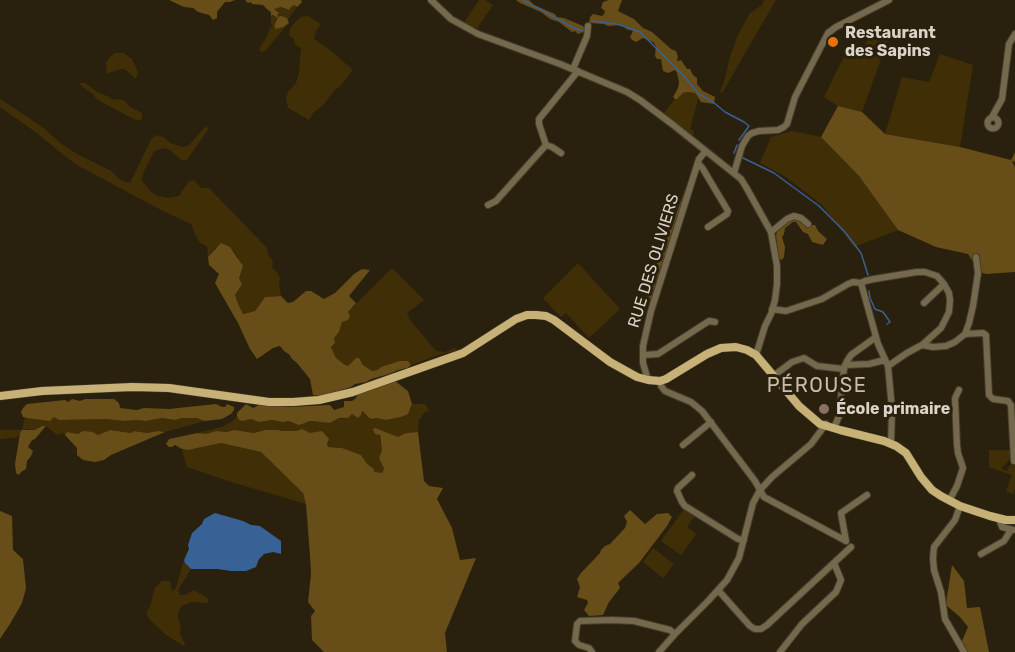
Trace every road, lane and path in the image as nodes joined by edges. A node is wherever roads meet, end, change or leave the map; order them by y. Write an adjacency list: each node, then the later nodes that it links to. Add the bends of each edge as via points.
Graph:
1 (431, 0): 5 (street, via 469,30)
2 (889, 0): 11 (street, via 828,33 795,97 787,124 778,130 748,136)
3 (588, 26): 5 (street)
4 (1015, 34): 6 (street, via 1009,44 1002,99)
5 (575, 70): 7 (street, via 539,119); 8 (street, via 640,100)
6 (992, 117)
7 (546, 145): 9 (street); 12 (street)
8 (705, 152): 10 (street, RUE DES OLIVIERS); 11 (street)
9 (561, 153)
10 (698, 161): 14 (street, via 728,211); 26 (street, RUE DES OLIVIERS, via 651,311)
11 (734, 174): 15 (street, via 746,187)
12 (488, 205)
13 (808, 224): 15 (street, via 794,216)
14 (708, 227)
15 (771, 232): 20 (street, via 777,275)
16 (976, 257): 22 (street, via 978,273)
17 (861, 284): 18 (street, via 925,272 937,276); 20 (street, via 853,282 822,299 783,312); 23 (street)
18 (944, 284): 19 (street); 24 (street, via 950,296 947,318)
19 (924, 303)
20 (772, 309): 25 (street)
21 (715, 322): 26 (street, via 709,321 658,354)
22 (965, 334): 24 (street, via 946,346); 38 (street, via 986,335 989,395 1011,405)
23 (876, 337): 27 (street); 28 (street, via 851,355)
24 (922, 345): 27 (street)
25 (756, 355): 29 (main road); 31 (main road, via 726,347); 35 (main road, via 804,411)
26 (644, 356): 30 (street, RUE DES OLIVIERS)
27 (887, 363): 28 (street); 36 (street)
28 (844, 367): 29 (street, via 817,366 804,358); 35 (street, via 839,416)
29 (776, 374): 35 (main road)
30 (648, 380): 31 (main road); 33 (main road, via 610,362 554,320 527,315 463,353 319,400 269,402 169,388 132,387)
31 (660, 381): 34 (street, via 663,389 690,402)
32 (959, 390): 42 (street, via 958,453 963,468)
33 (0, 396)
34 (711, 422): 37 (street); 40 (street)
35 (828, 426): 36 (main road); 40 (street)
36 (891, 443): 42 (main road, via 906,453 932,490)
37 (683, 445)
38 (1014, 461)
39 (692, 475): 47 (street, via 677,491 685,506)
40 (760, 490): 47 (street); 48 (street, via 764,496)
41 (867, 495): 48 (street, via 841,513)
42 (949, 501): 43 (main road)
43 (960, 506): 44 (main road); 56 (street, via 955,520 934,547 933,558 945,619)
44 (999, 519): 45 (main road); 46 (street, via 1002,527)
45 (1015, 520)
46 (1013, 530): 49 (street, via 1004,541)
47 (744, 540): 51 (street, via 739,558)
48 (848, 544): 50 (street)
49 (981, 554)
50 (834, 563): 51 (street, via 761,629 750,627); 55 (street, via 840,580 836,592 802,624)
51 (718, 590): 52 (street)
52 (675, 634): 53 (street); 54 (street, via 634,621 580,621 575,641)
53 (663, 651)
54 (592, 652)
55 (780, 652)
56 (964, 652)

